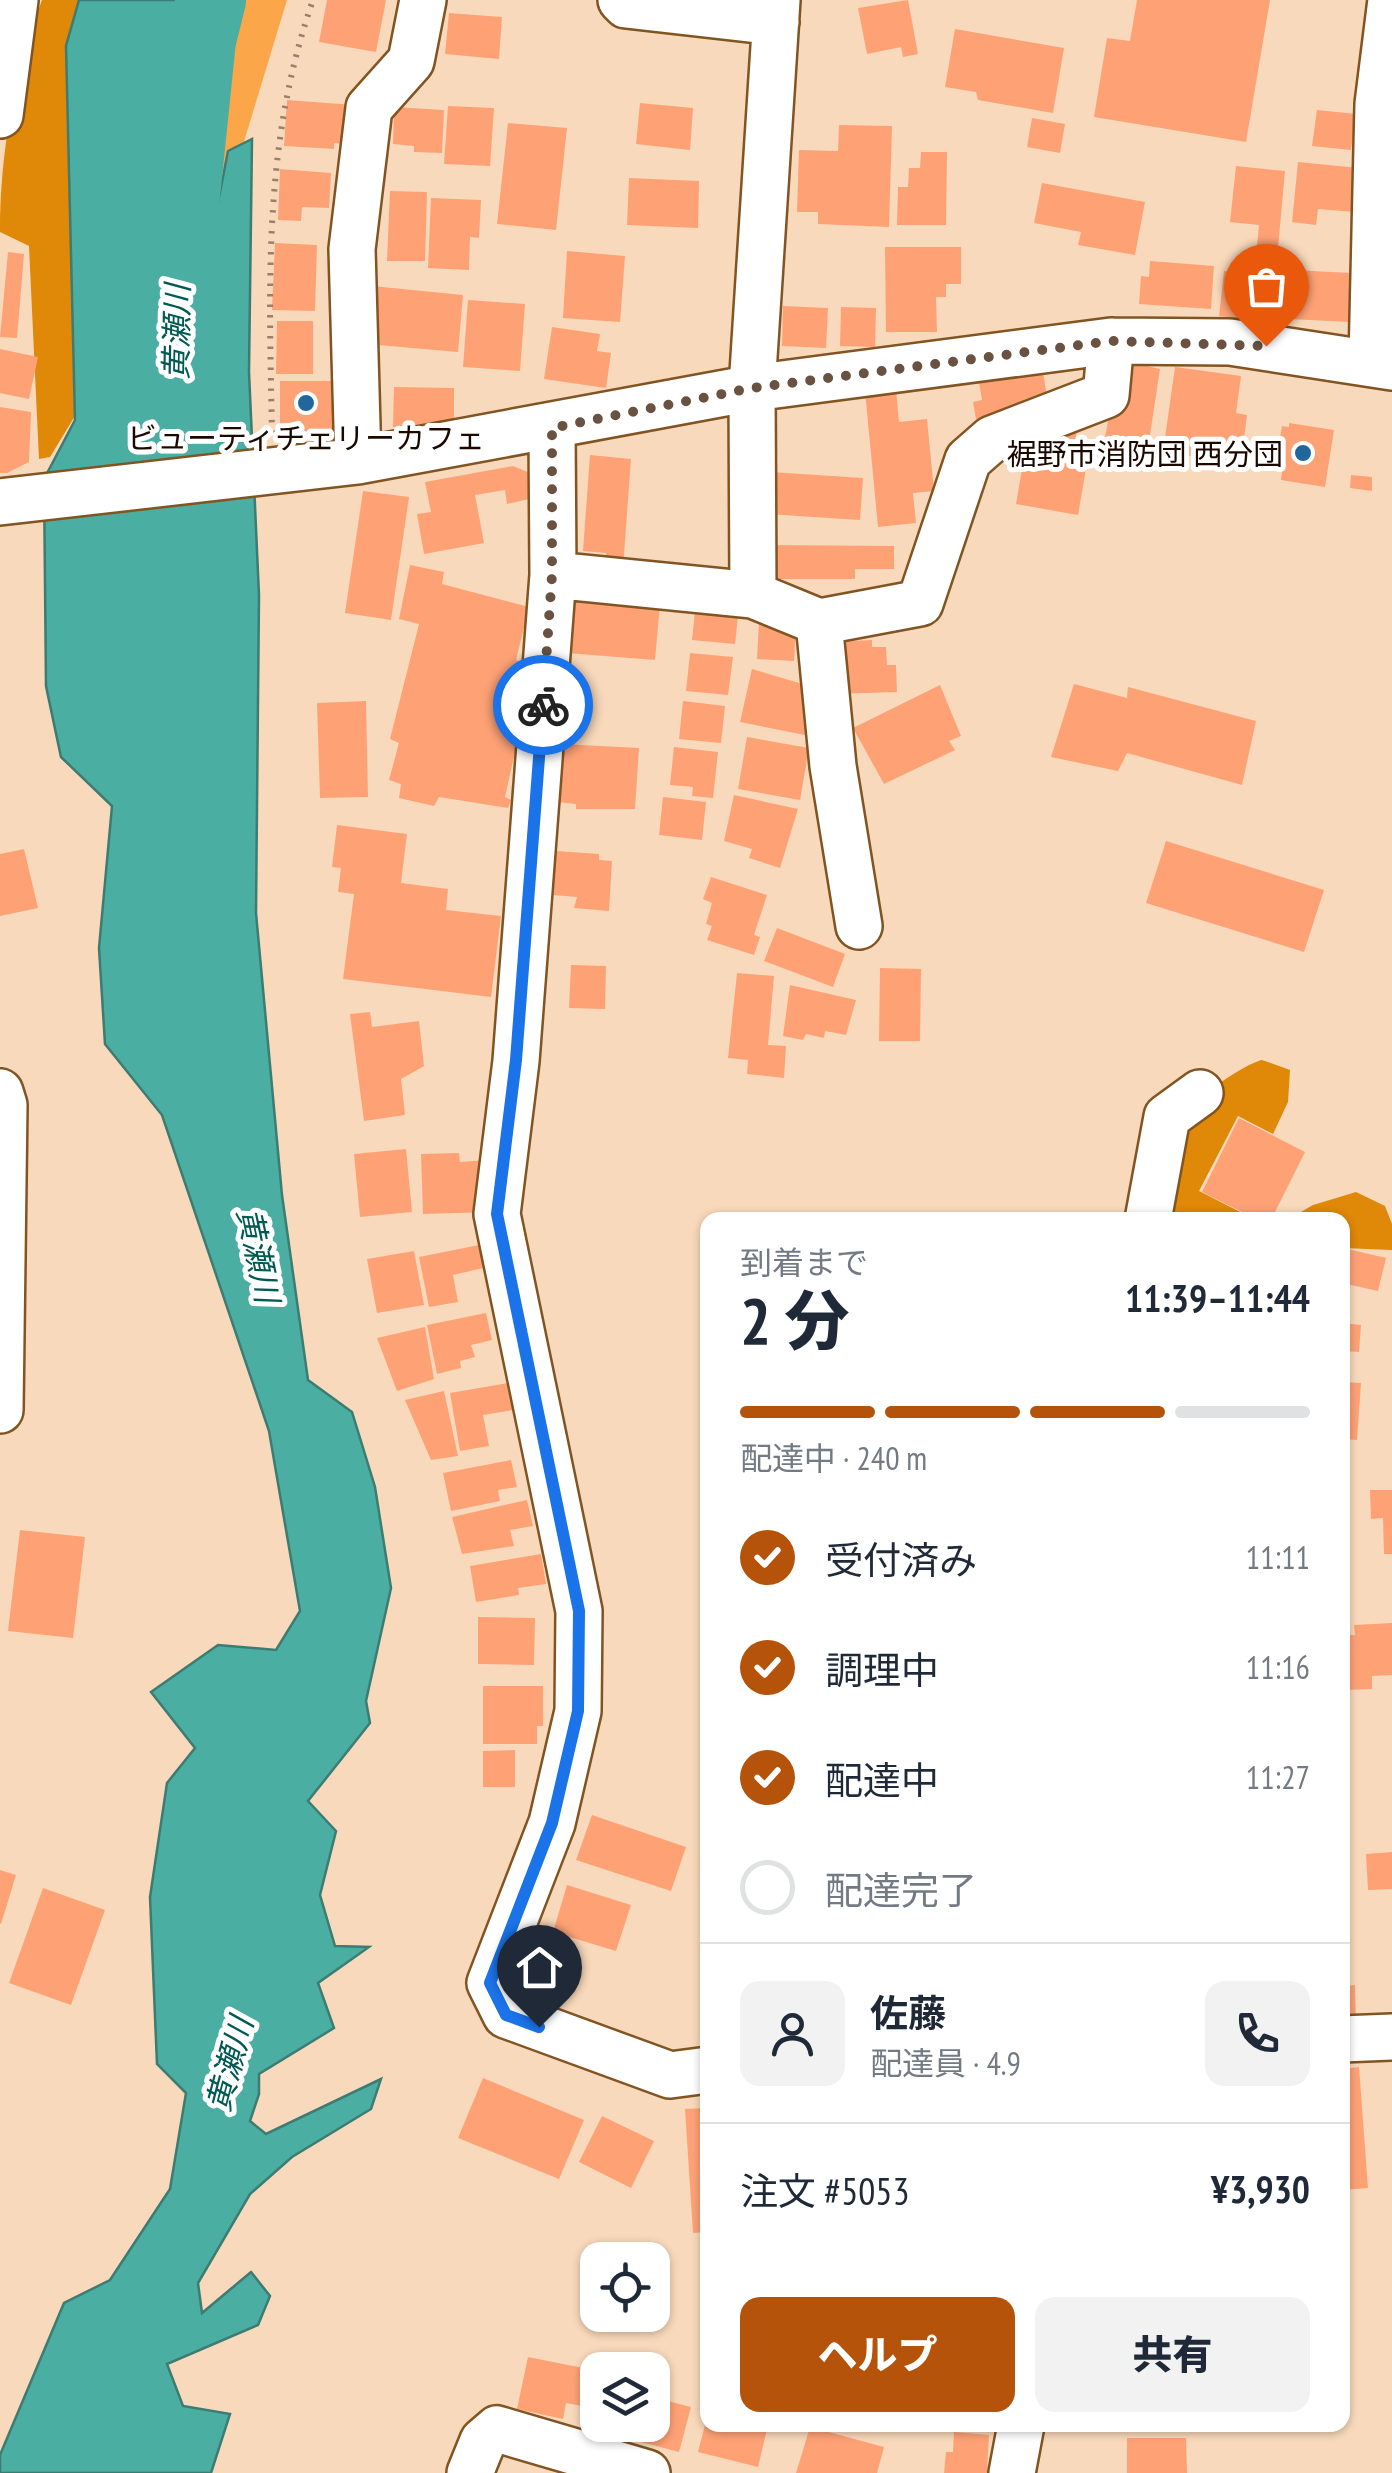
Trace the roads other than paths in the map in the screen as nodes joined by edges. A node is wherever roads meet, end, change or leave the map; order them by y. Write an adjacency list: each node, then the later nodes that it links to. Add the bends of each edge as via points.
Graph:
1 (16, 0): 6 (street)
2 (423, 0): 11 (street, via 411,61 369,108 352,249)
3 (621, 0): 5 (street)
4 (1391, 0): 8 (street, via 1378,104)
5 (776, 11): 9 (street)
6 (2, 87)
7 (1111, 341): 8 (street, via 1230,342); 9 (street); 15 (street, via 1106,395 992,439 968,460 920,603)
8 (1382, 364)
9 (752, 388): 10 (street); 14 (street)
10 (552, 428): 11 (street); 13 (street)
11 (358, 461): 12 (street, via 276,460)
12 (5, 502)
13 (552, 575): 14 (street); 23 (street, via 516,1060 497,1214 579,1611 578,1711 552,1823 490,1983 506,2015 670,2074)
14 (753, 596): 15 (street)
15 (818, 622): 16 (street)
16 (858, 926)
17 (0, 1092): 20 (street)
18 (1200, 1093): 19 (street, via 1167,1117)
19 (1149, 1212)
20 (0, 1410)
21 (1392, 2037): 22 (street)
22 (1350, 2040)
23 (700, 2071)
24 (1019, 2432): 27 (street)
25 (470, 2473): 26 (street, via 483,2441 497,2428)
26 (647, 2473)
27 (1012, 2473)

